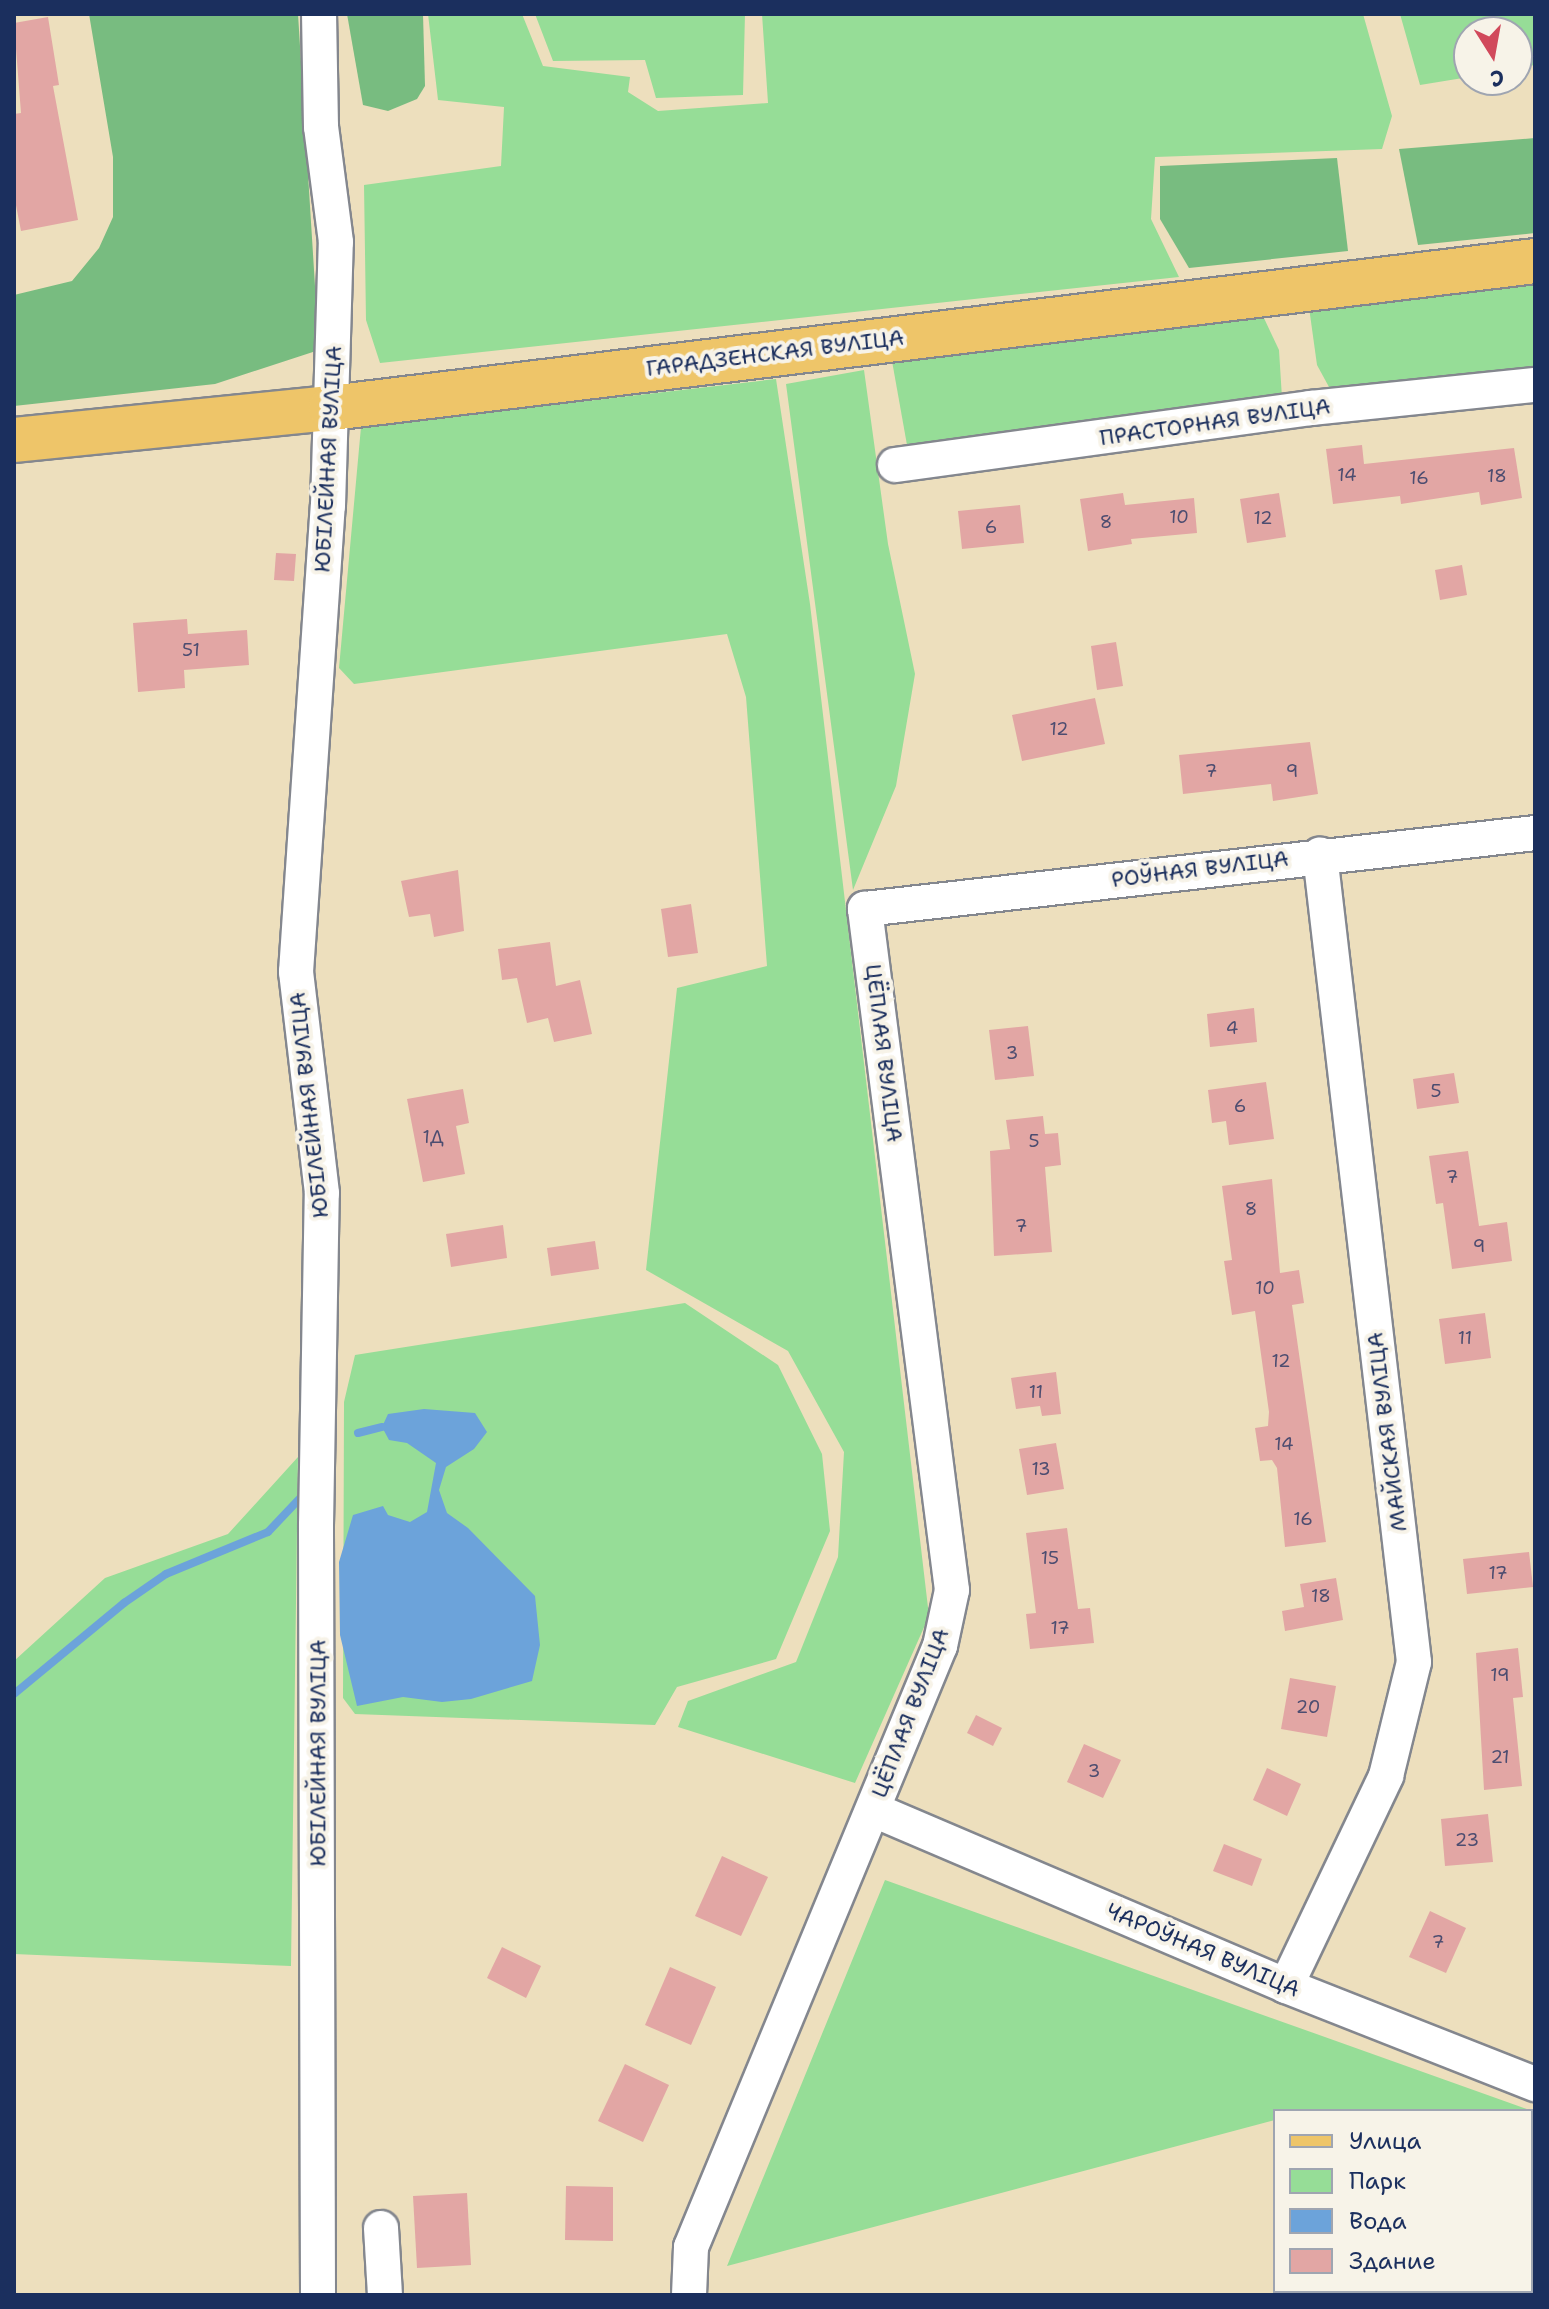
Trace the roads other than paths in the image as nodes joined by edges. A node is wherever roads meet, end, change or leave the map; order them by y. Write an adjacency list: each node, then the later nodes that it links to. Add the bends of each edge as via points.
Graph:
1 (319, 14): 4 (street, ЮБІЛЕЙНАЯ ВУЛІЦА, via 321,127 336,242)
2 (1535, 261): 4 (main road, ГАРАДЗЕНСКАЯ ВУЛІЦА)
3 (1535, 385): 6 (street, ПРАСТОРНАЯ ВУЛІЦА, via 1311,408)
4 (331, 408): 5 (main road, ГАРАДЗЕНСКАЯ ВУЛІЦА); 14 (street, ЮБІЛЕЙНАЯ ВУЛІЦА, via 296,972 322,1193 316,1525)
5 (14, 440)
6 (895, 465)
7 (1535, 833): 8 (street, РОЎНАЯ ВУЛІЦА)
8 (1320, 854): 9 (street, РОЎНАЯ ВУЛІЦА); 11 (street, МАЙСКАЯ ВУЛІЦА, via 1414,1662 1386,1776)
9 (865, 909): 10 (street, ЦЁПЛАЯ ВУЛІЦА, via 952,1590 940,1646)
10 (874, 1810): 11 (street, ЧАРОЎНАЯ ВУЛІЦА); 16 (street, ЦЁПЛАЯ ВУЛІЦА, via 691,2247)
11 (1286, 1986): 12 (street, ЧАРОЎНАЯ ВУЛІЦА)
12 (1535, 2084)
13 (381, 2228): 15 (street)
14 (318, 2295)
15 (385, 2295)
16 (689, 2295)

